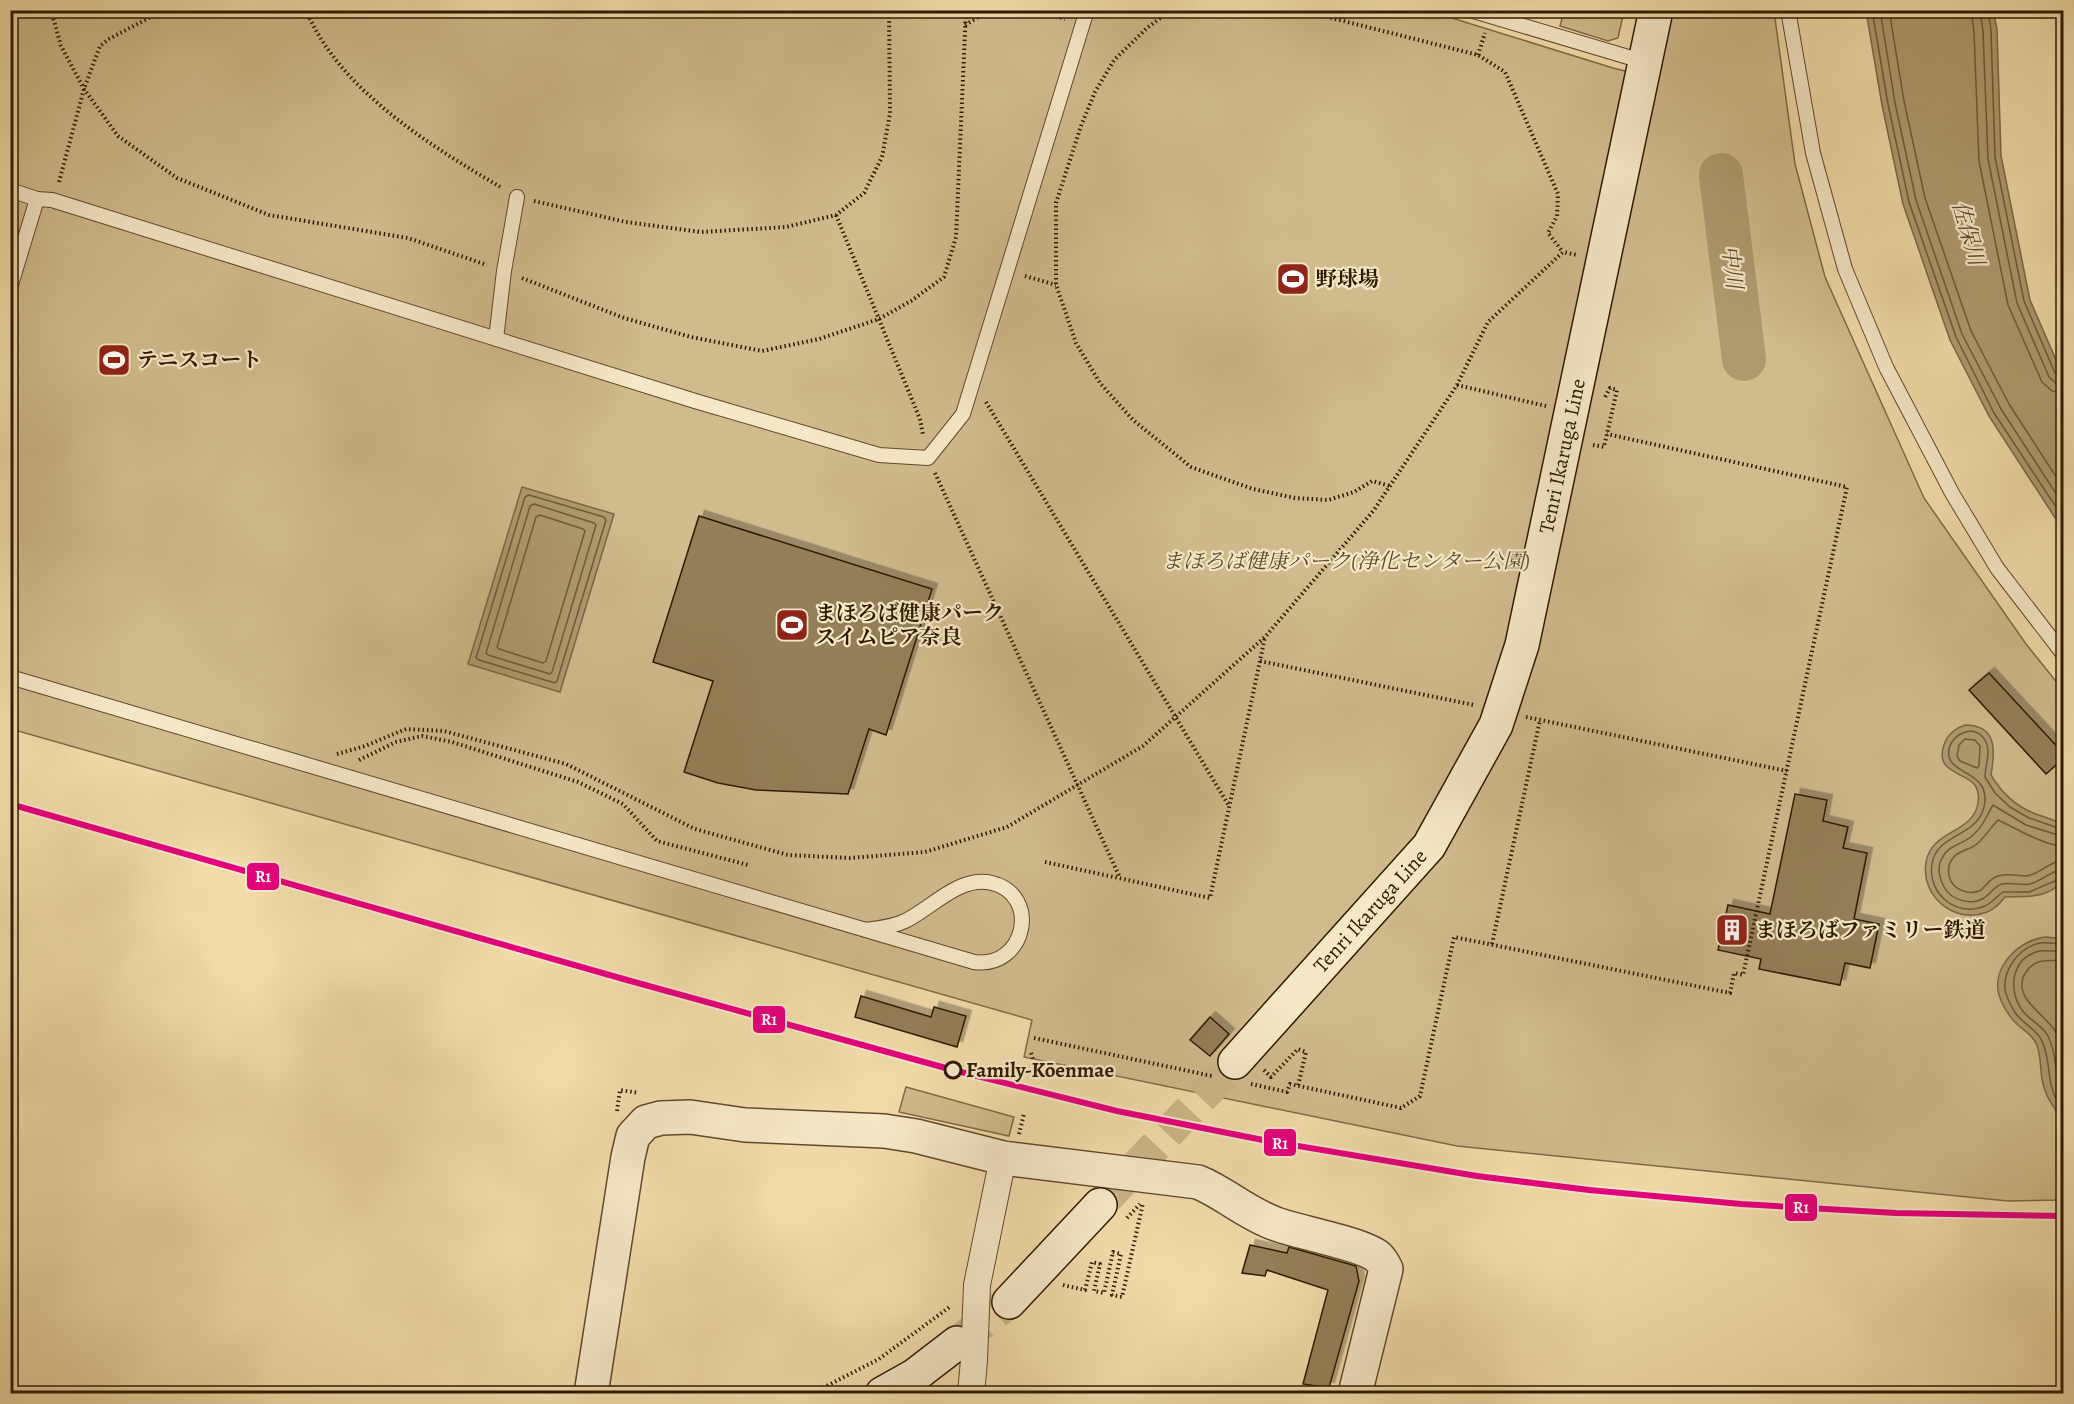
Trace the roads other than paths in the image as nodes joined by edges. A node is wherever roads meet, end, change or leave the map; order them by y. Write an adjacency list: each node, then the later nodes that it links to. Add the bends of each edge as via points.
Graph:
1 (1470, 10): 5 (lane)
2 (1656, 10): 5 (main road, Tenri Ikaruga Line)
3 (1788, 10): 11 (lane, via 1813,153 1845,269 1882,356 1952,493 1997,568)
4 (1084, 17): 10 (lane, via 963,414 928,458 879,455)
5 (1645, 62): 14 (main road, Tenri Ikaruga Line, via 1522,645 1496,725 1429,846)
6 (10, 190): 8 (lane)
7 (517, 197): 10 (lane)
8 (37, 199): 9 (lane); 10 (lane, via 52,200)
9 (10, 288)
10 (496, 339)
11 (2064, 655)
12 (10, 677): 13 (lane)
13 (865, 930): 13 (lane, via 981,963 1005,956 1013,948 1022,921 1013,896 995,883 984,881 960,887 904,922)
14 (1240, 1073)
15 (1003, 1158): 19 (main road, via 884,1131 745,1125 690,1117 646,1122 633,1136 628,1157); 21 (street, via 977,1285); 22 (main road, via 1197,1182 1274,1224 1377,1256 1386,1269)
16 (1100, 1205): 17 (main road)
17 (1009, 1302)
18 (957, 1343): 20 (main road, via 914,1376)
19 (591, 1394)
20 (882, 1394)
21 (971, 1394)
22 (1355, 1394)

